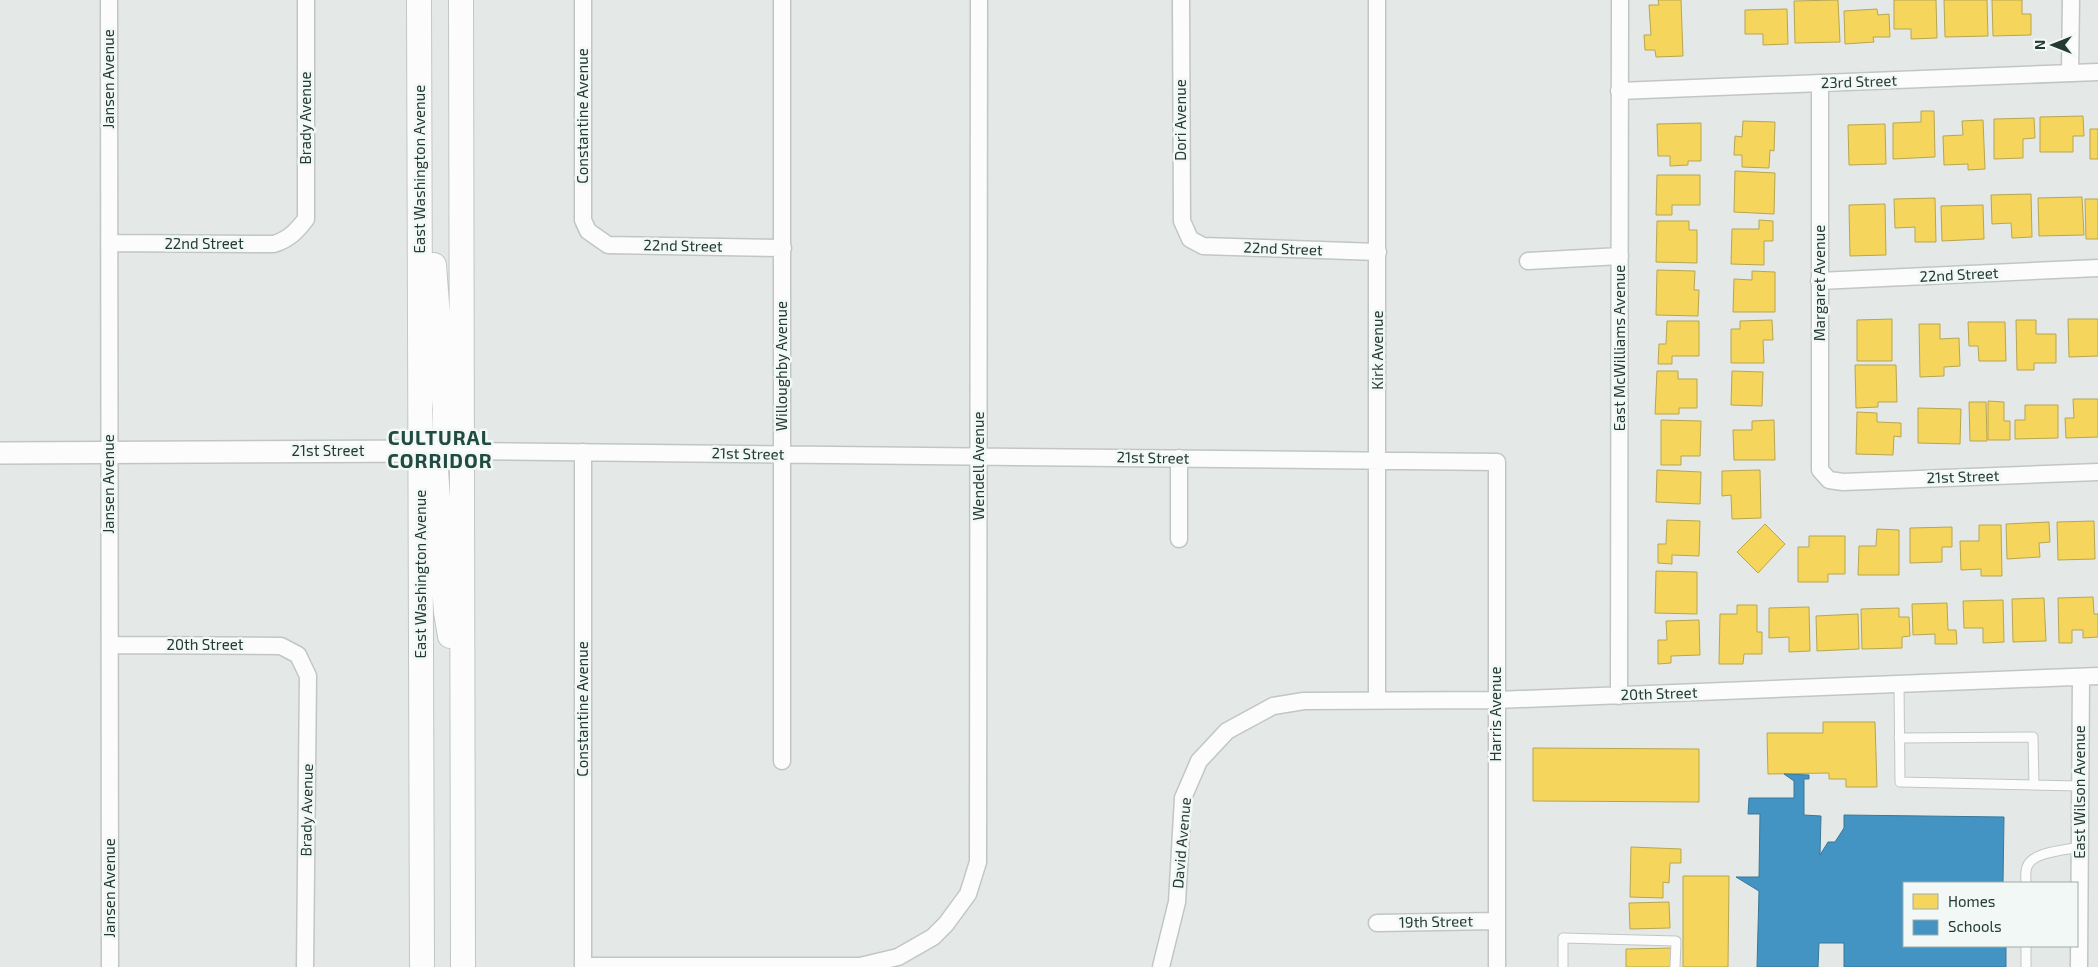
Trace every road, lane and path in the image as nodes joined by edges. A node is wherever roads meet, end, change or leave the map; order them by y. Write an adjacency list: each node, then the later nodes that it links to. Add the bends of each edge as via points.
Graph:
1 (108, 0): 19 (street, Jansen Avenue)
2 (306, 0): 17 (street, Brady Avenue, via 306,219)
3 (419, 0): 26 (main road, East Washington Avenue, via 420,188)
4 (461, 0): 26 (main road, East Washington Avenue)
5 (583, 0): 16 (street, Constantine Avenue, via 583,220)
6 (782, 0): 20 (street, Willoughby Avenue)
7 (979, 0): 31 (street, Wendell Avenue)
8 (1181, 0): 18 (street, Dori Avenue, via 1182,221)
9 (1377, 0): 21 (street, Kirk Avenue)
10 (1620, 0): 15 (street, East McWilliams Avenue)
11 (2072, 0): 13 (street)
12 (2098, 72): 13 (street, 23rd Street)
13 (2070, 73): 14 (street, 23rd Street)
14 (1820, 83): 15 (street, 23rd Street); 25 (street, Margaret Avenue)
15 (1620, 91): 22 (street, East McWilliams Avenue)
16 (588, 231): 20 (street, 22nd Street, via 608,245)
17 (296, 232): 19 (street, 22nd Street, via 288,240 274,244)
18 (1190, 238): 21 (street, 22nd Street, via 1203,246)
19 (109, 243): 27 (street, Jansen Avenue)
20 (783, 248): 30 (street, Willoughby Avenue)
21 (1378, 252): 33 (street, Kirk Avenue)
22 (1620, 256): 23 (street); 43 (street, East McWilliams Avenue)
23 (1528, 261)
24 (2098, 268): 25 (street, 22nd Street)
25 (1819, 281): 36 (street, Margaret Avenue, via 1820,470)
26 (440, 451): 27 (street, 21st Street); 28 (street, 21st Street); 52 (main road, East Washington Avenue); 61 (main road, via 436,490 446,612 462,707)
27 (109, 452): 29 (street, 21st Street); 38 (street, Jansen Avenue)
28 (582, 452): 30 (street, 21st Street); 62 (street, Constantine Avenue)
29 (0, 453)
30 (782, 454): 31 (street, 21st Street); 48 (street, Willoughby Avenue)
31 (979, 456): 32 (street, 21st Street); 62 (street, Wendell Avenue, via 978,862 968,894 946,924 933,937 898,957 860,966)
32 (1179, 458): 33 (street, 21st Street); 37 (street)
33 (1377, 460): 34 (street, 21st Street); 44 (street, Kirk Avenue)
34 (1497, 462): 45 (street, Harris Avenue)
35 (2098, 472): 36 (street, 21st Street)
36 (1829, 480)
37 (1179, 539)
38 (110, 645): 39 (street, 20th Street, via 281,646); 57 (street, Jansen Avenue)
39 (298, 655): 58 (street, Brady Avenue, via 308,676)
40 (2098, 676): 41 (street, 20th Street)
41 (2081, 677): 42 (street, 20th Street); 50 (street, East Wilson Avenue)
42 (1899, 684): 43 (street, 20th Street); 47 (lane)
43 (1619, 696): 45 (street, 20th Street)
44 (1377, 700): 45 (street, 20th Street); 46 (street, 20th Street, via 1304,701 1273,706)
45 (1496, 700): 54 (street, Harris Avenue)
46 (1227, 731): 63 (street, David Avenue, via 1199,761 1183,798 1177,902)
47 (1899, 738): 49 (lane, via 1900,782); 49 (lane, via 2033,736)
48 (782, 761)
49 (2034, 785): 50 (lane)
50 (2080, 786): 51 (street, East Wilson Avenue)
51 (2080, 847): 53 (lane, via 2042,854 2033,859 2027,867); 68 (street, East Wilson Avenue)
52 (422, 879): 59 (main road, East Washington Avenue); 60 (main road)
53 (2026, 882)
54 (1496, 921): 55 (street, 19th Street); 64 (street, Harris Avenue)
55 (1377, 923)
56 (2026, 947): 67 (lane)
57 (110, 967)
58 (305, 967)
59 (422, 967)
60 (431, 967)
61 (463, 967)
62 (583, 967)
63 (1161, 967)
64 (1497, 967)
65 (1563, 967): 66 (lane, via 1563,938 1676,941)
66 (1675, 967)
67 (2026, 967)
68 (2079, 967)

